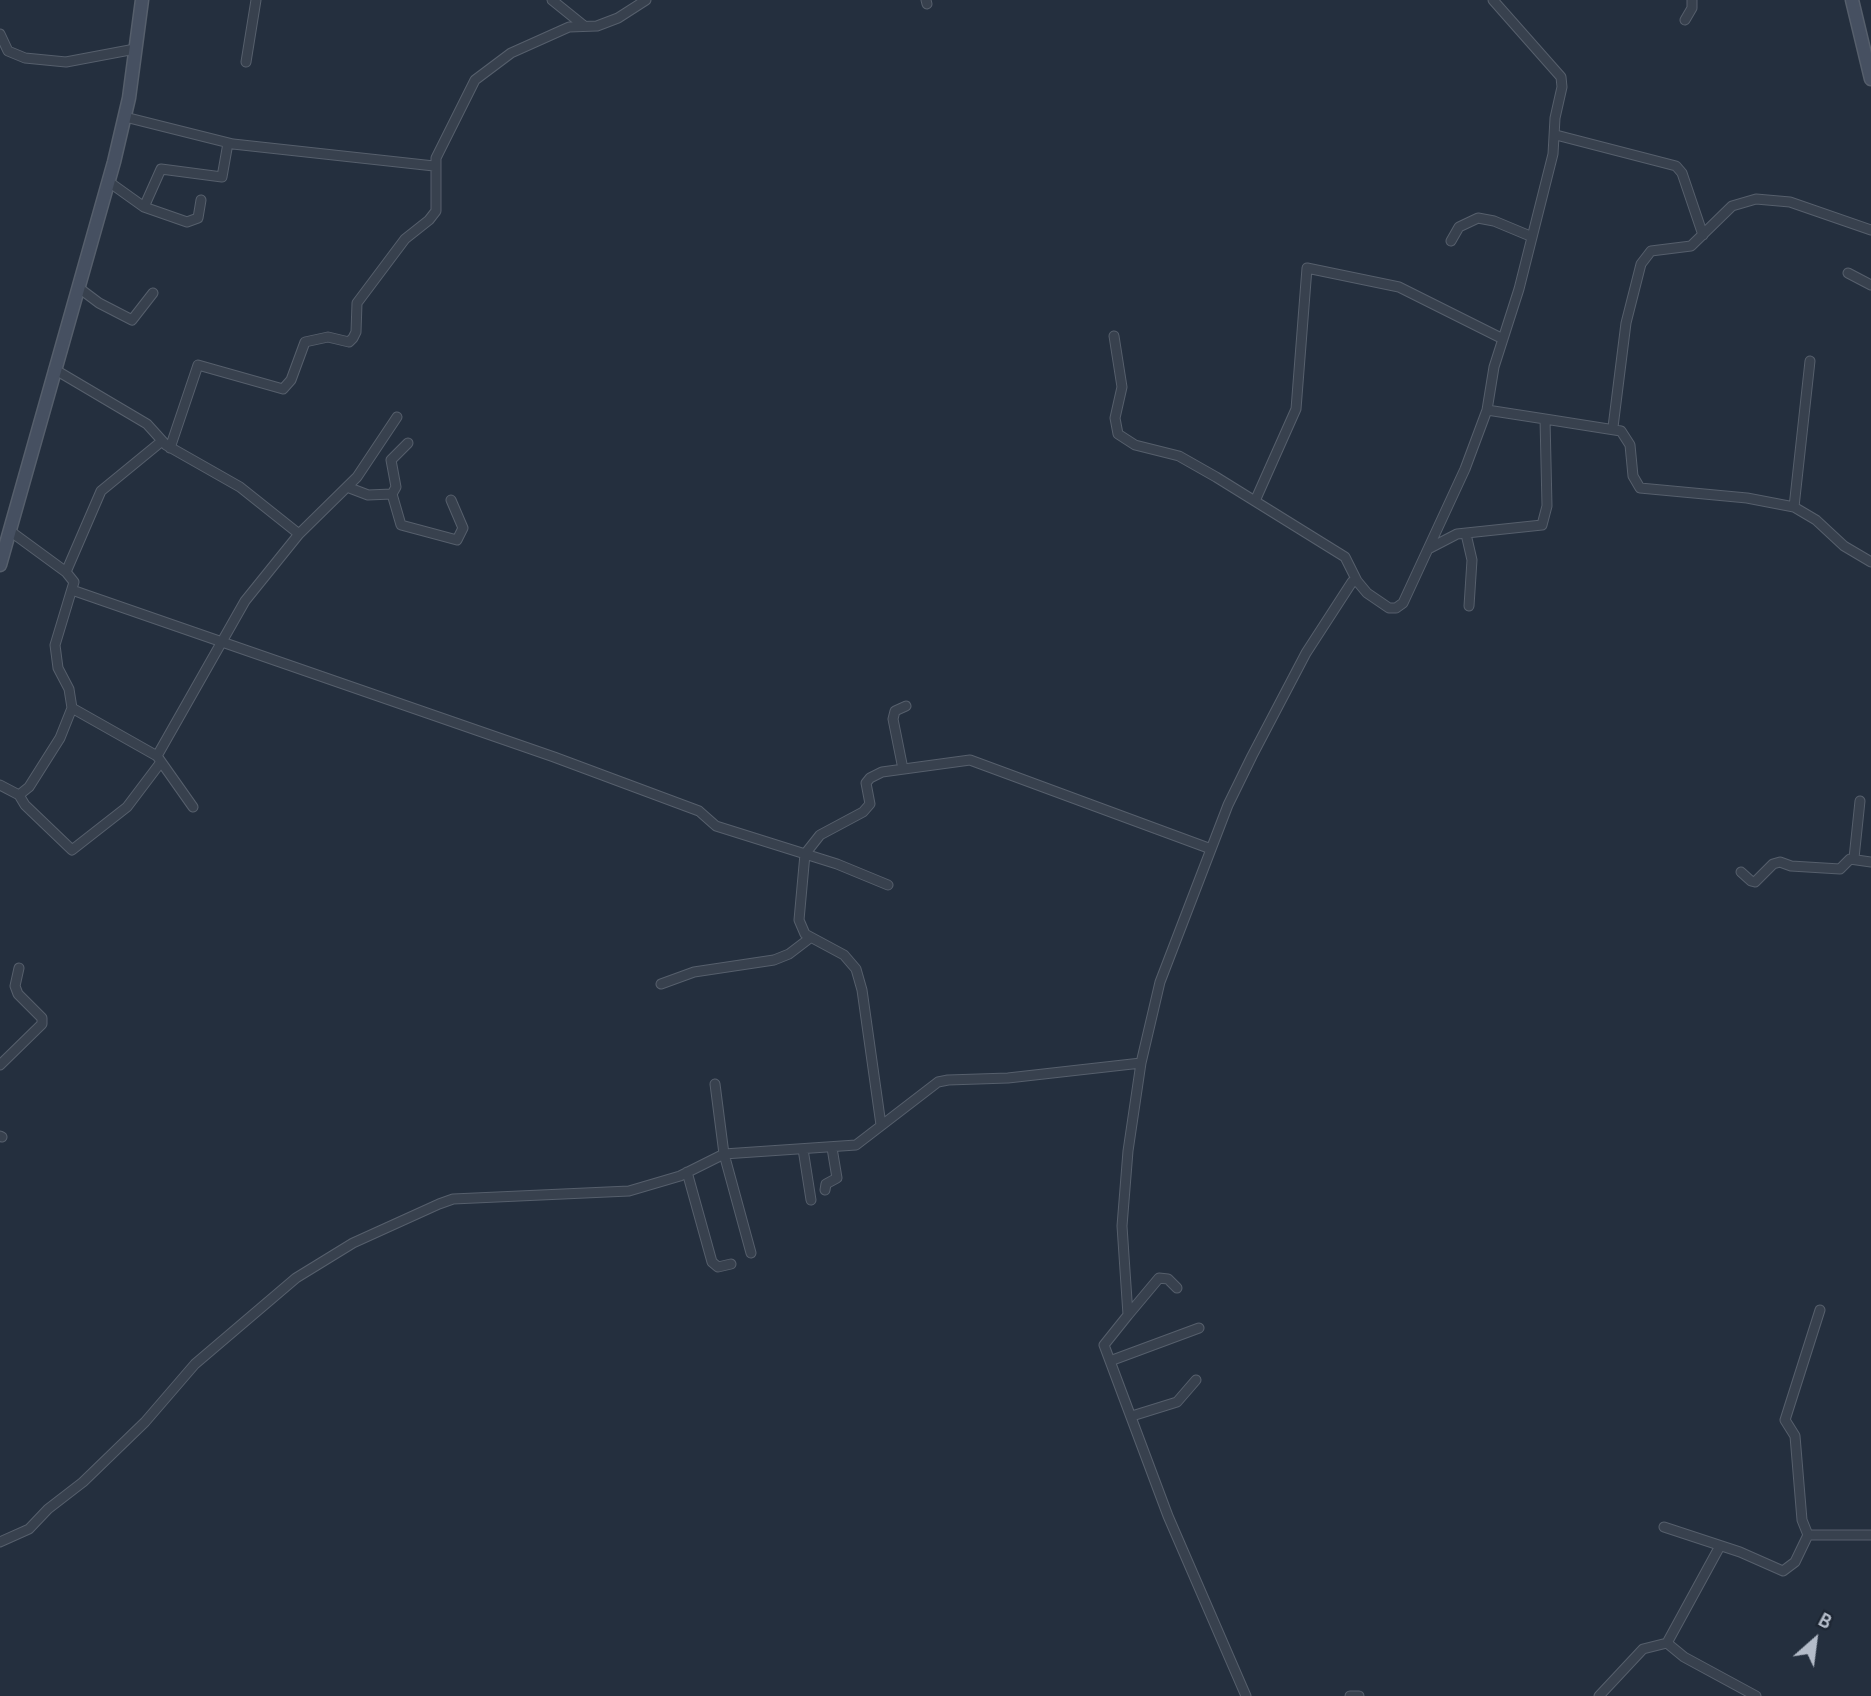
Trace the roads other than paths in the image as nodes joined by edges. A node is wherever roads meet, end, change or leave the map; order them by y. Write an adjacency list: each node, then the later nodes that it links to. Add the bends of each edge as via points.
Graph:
1 (142, 0): 11 (street)
2 (256, 0): 12 (street)
3 (552, 0): 9 (street)
4 (646, 0): 9 (street, via 597,26)
5 (1493, 0): 15 (street, via 1561,77)
6 (1692, 0): 8 (street)
7 (1852, 0): 13 (street)
8 (1685, 20)
9 (583, 25): 17 (street, via 511,53 475,80)
10 (0, 34): 11 (street, via 8,51 25,58 66,62)
11 (135, 50): 14 (street)
12 (246, 62)
13 (1871, 79)
14 (125, 117): 16 (street); 18 (street)
15 (1556, 135): 22 (street, via 1676,166); 23 (street)
16 (228, 143): 17 (street); 20 (street, via 222,177 162,169)
17 (434, 166): 39 (street, via 436,211 405,239 362,295 357,303 356,332 349,342 328,337 305,342 283,389 198,365)
18 (108, 182): 20 (street); 27 (street)
19 (201, 200): 20 (street, via 193,222)
20 (144, 207)
21 (1871, 230): 22 (street, via 1790,202 1756,199 1732,206)
22 (1703, 235): 36 (street, via 1691,246 1651,251 1641,264 1626,323)
23 (1530, 236): 24 (street, via 1478,218 1459,227); 30 (street)
24 (1451, 241)
25 (1848, 274): 26 (street)
26 (1871, 285)
27 (79, 288): 28 (street, via 132,320); 32 (street)
28 (153, 293)
29 (1114, 336): 43 (street, via 1122,387 1115,418 1118,434 1128,442 1179,456)
30 (1503, 340): 33 (street); 43 (street, via 1399,286 1307,268 1296,409)
31 (1810, 361): 44 (street)
32 (54, 369): 37 (street, via 147,424); 45 (street)
33 (1487, 410): 35 (street); 48 (street)
34 (397, 417): 40 (street)
35 (1545, 419): 36 (street); 47 (street, via 1547,506 1542,524)
36 (1613, 427): 44 (street, via 1626,435 1634,483 1640,488)
37 (162, 441): 39 (street); 51 (street, via 101,491)
38 (408, 443): 41 (street, via 391,460 396,487)
39 (170, 448): 46 (street, via 240,487)
40 (347, 487): 41 (street, via 368,495); 46 (street)
41 (392, 494): 42 (street, via 401,525 457,540 463,528)
42 (451, 500)
43 (1255, 502): 52 (street, via 1345,557)
44 (1794, 507): 49 (street)
45 (7, 529): 50 (street); 51 (street)
46 (299, 534): 55 (street, via 251,591)
47 (1466, 534): 48 (street, via 1448,537); 54 (street, via 1472,560)
48 (1427, 550): 52 (street, via 1403,603 1396,608 1381,604)
49 (1871, 562)
50 (0, 565)
51 (66, 572): 53 (street, via 74,582)
52 (1357, 581): 64 (street, via 1343,592 1257,745)
53 (72, 590): 55 (street); 57 (street, via 55,645)
54 (1469, 606)
55 (220, 644): 58 (street); 65 (street, via 554,757 699,811 716,826)
56 (906, 706): 59 (street, via 895,711 893,719)
57 (72, 708): 58 (street); 61 (street, via 36,780)
58 (159, 759): 61 (street, via 127,807 72,850); 63 (street)
59 (903, 769): 64 (street, via 979,762); 65 (street, via 870,778 866,783 870,804 820,835)
60 (0, 785): 61 (street)
61 (19, 795)
62 (1860, 801): 66 (street)
63 (193, 807)
64 (1211, 849): 73 (street, via 1160,982)
65 (805, 854): 69 (street); 70 (street, via 799,920)
66 (1854, 858): 67 (street); 68 (street, via 1840,869 1780,862 1755,881)
67 (1871, 862)
68 (1741, 872)
69 (888, 886)
70 (810, 938): 72 (street, via 774,960 694,972); 76 (street, via 844,955 856,968)
71 (19, 968): 74 (street, via 18,994 42,1018 42,1024)
72 (661, 984)
73 (1141, 1063): 76 (street, via 947,1080); 87 (street, via 1122,1226)
74 (0, 1065)
75 (715, 1084): 79 (street)
76 (881, 1125): 77 (street, via 864,1141)
77 (832, 1148): 78 (street); 81 (street, via 837,1176)
78 (803, 1149): 79 (street); 82 (street)
79 (724, 1154): 80 (street); 83 (street)
80 (687, 1172): 84 (street, via 712,1262 718,1267); 95 (street, via 615,1194 447,1200 353,1243 296,1278 195,1364 145,1422 83,1482 29,1530)
81 (825, 1190)
82 (811, 1200)
83 (751, 1253)
84 (730, 1264)
85 (1177, 1288): 87 (street, via 1159,1278)
86 (1820, 1310): 93 (street, via 1785,1420 1795,1436 1802,1520)
87 (1128, 1315): 89 (street, via 1105,1343)
88 (1199, 1328): 89 (street)
89 (1110, 1362): 91 (street)
90 (1196, 1380): 91 (street, via 1177,1402)
91 (1132, 1416): 98 (street, via 1168,1516)
92 (1664, 1527): 96 (street)
93 (1808, 1535): 94 (street); 96 (street, via 1795,1562 1783,1571)
94 (1871, 1535)
95 (0, 1542)
96 (1720, 1545): 97 (street)
97 (1667, 1643): 101 (street, via 1643,1649); 102 (street)
98 (1246, 1696)
99 (1350, 1696): 100 (street)
100 (1359, 1696)
101 (1599, 1696)
102 (1756, 1696)

